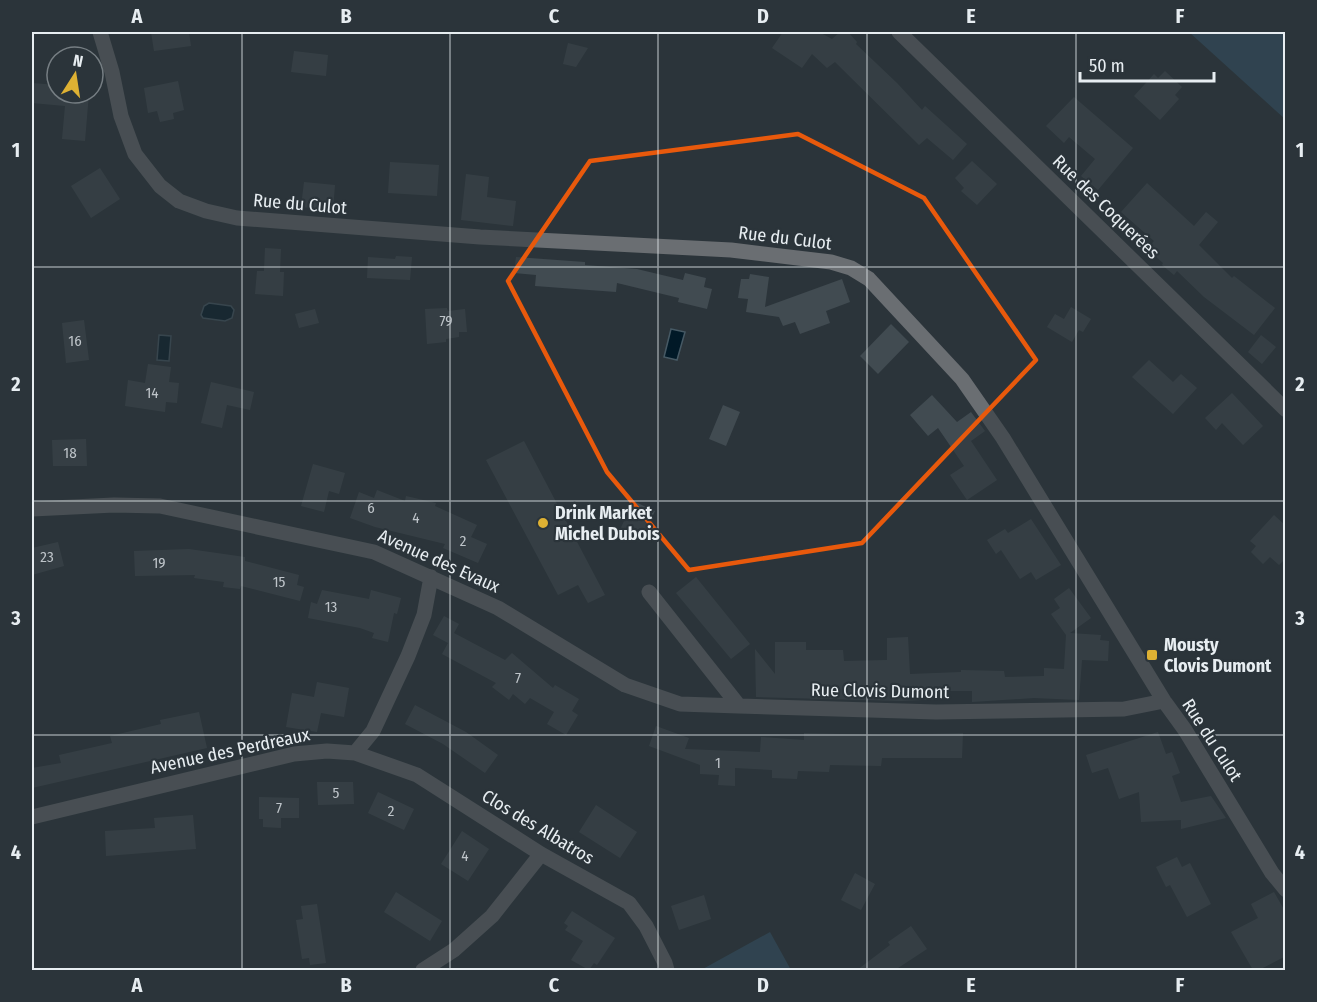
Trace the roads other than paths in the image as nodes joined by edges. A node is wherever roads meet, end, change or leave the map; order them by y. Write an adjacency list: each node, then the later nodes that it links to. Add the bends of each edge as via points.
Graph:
1 (101, 32): 7 (street, Rue du Culot, via 121,116 135,154 160,186 179,201 206,211 237,218 469,237 732,250 831,262 869,279 962,379 1003,438)
2 (899, 32): 3 (street, Rue des Coquerées)
3 (1286, 410)
4 (32, 509): 5 (street, Avenue des Evaux, via 160,506 374,552)
5 (431, 577): 8 (street, Avenue des Evaux, via 498,608 626,686 680,704); 9 (street, via 424,615 408,656 373,731)
6 (649, 592): 8 (street)
7 (1164, 702): 8 (street, Rue Clovis Dumont, via 1124,709 936,712); 12 (street, Rue du Culot)
8 (739, 706)
9 (356, 753): 10 (street, Avenue des Perdreaux, via 294,754); 11 (street, Clos des Albatros, via 417,775)
10 (32, 817)
11 (541, 854): 13 (street, via 492,916 454,950); 14 (street, Clos des Albatros, via 629,903 646,926)
12 (1286, 890)
13 (423, 970)
14 (667, 970)

